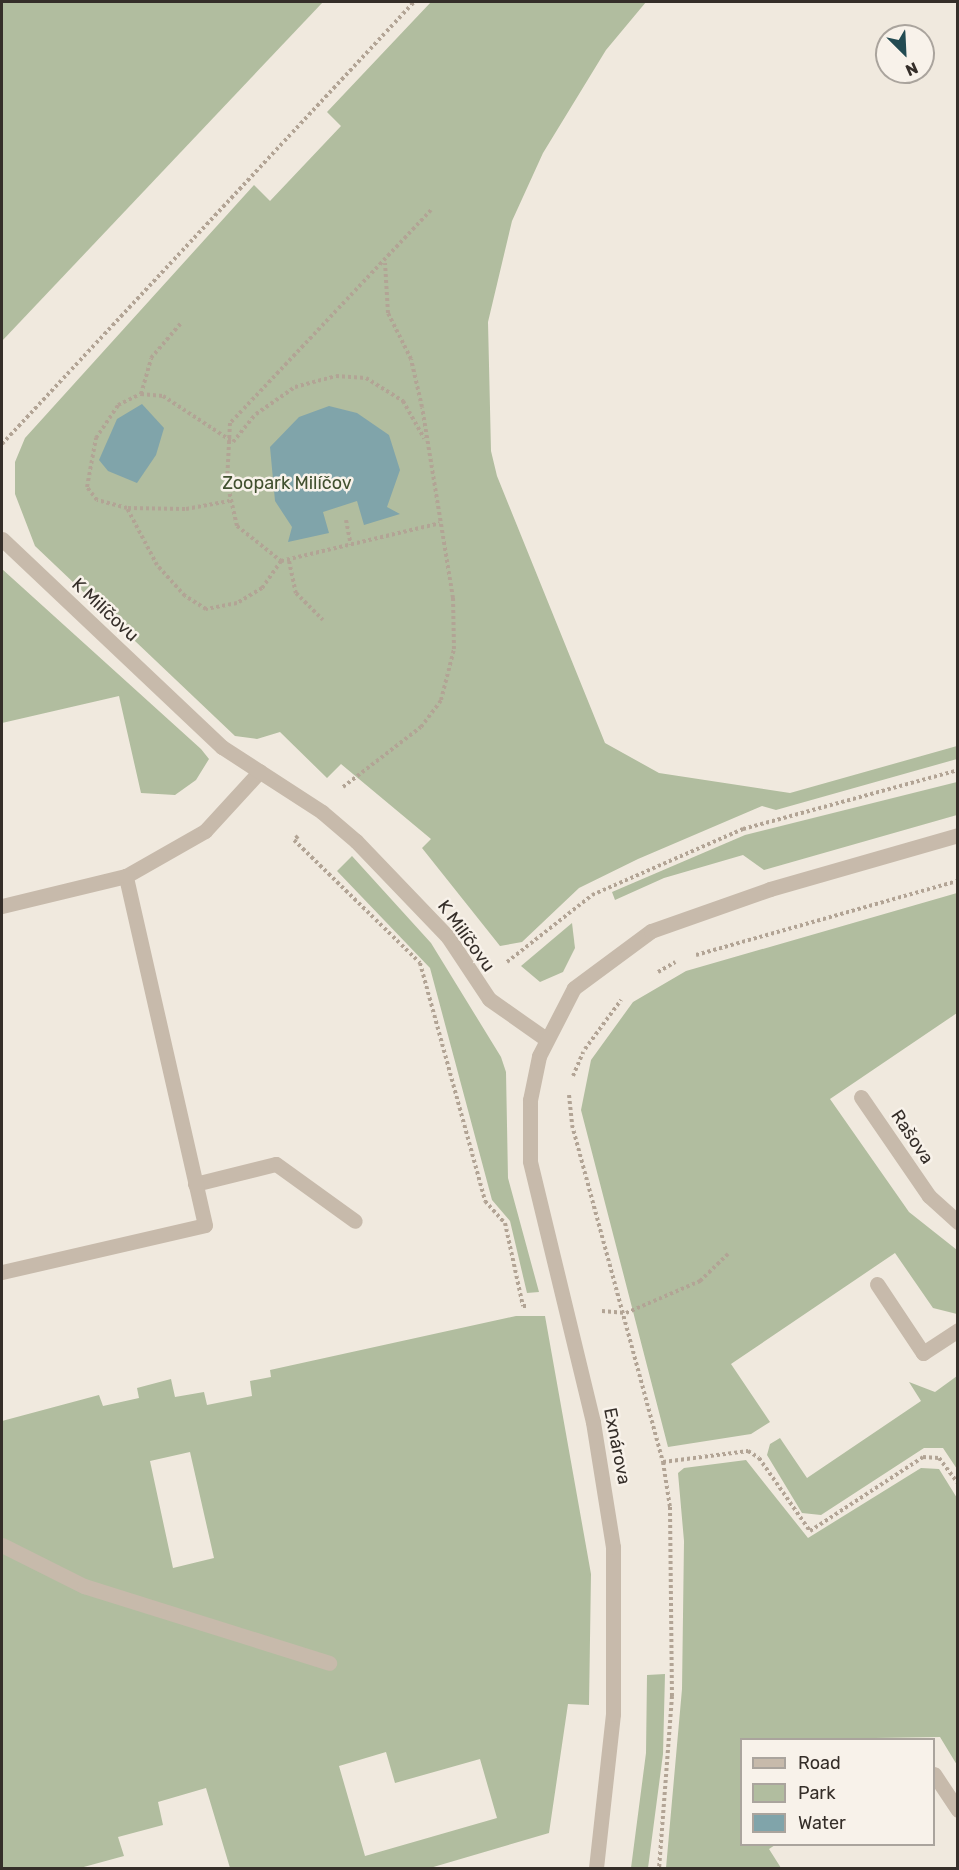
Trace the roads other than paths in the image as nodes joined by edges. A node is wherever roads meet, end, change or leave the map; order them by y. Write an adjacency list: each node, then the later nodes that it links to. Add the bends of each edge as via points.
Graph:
1 (2, 539): 2 (street, K Milíčovu, via 222,747)
2 (260, 771): 4 (street, via 205,831); 6 (street, K Milíčovu, via 322,812 387,870 448,937 479,986 500,1009)
3 (957, 835): 6 (street, via 749,895 651,931 582,980)
4 (126, 876): 5 (street); 8 (street)
5 (2, 906)
6 (546, 1039): 18 (street, Exnárova, via 532,1082 530,1161 601,1455 613,1547 613,1714)
7 (861, 1097): 10 (street, Rašova, via 929,1196)
8 (195, 1184): 9 (street, via 276,1164); 11 (street, via 205,1225)
9 (356, 1221)
10 (957, 1222)
11 (2, 1272)
12 (877, 1284): 13 (street, via 923,1353)
13 (957, 1330)
14 (2, 1545): 15 (street, via 84,1586)
15 (329, 1663)
16 (935, 1777): 17 (street)
17 (957, 1810)
18 (596, 1869)

